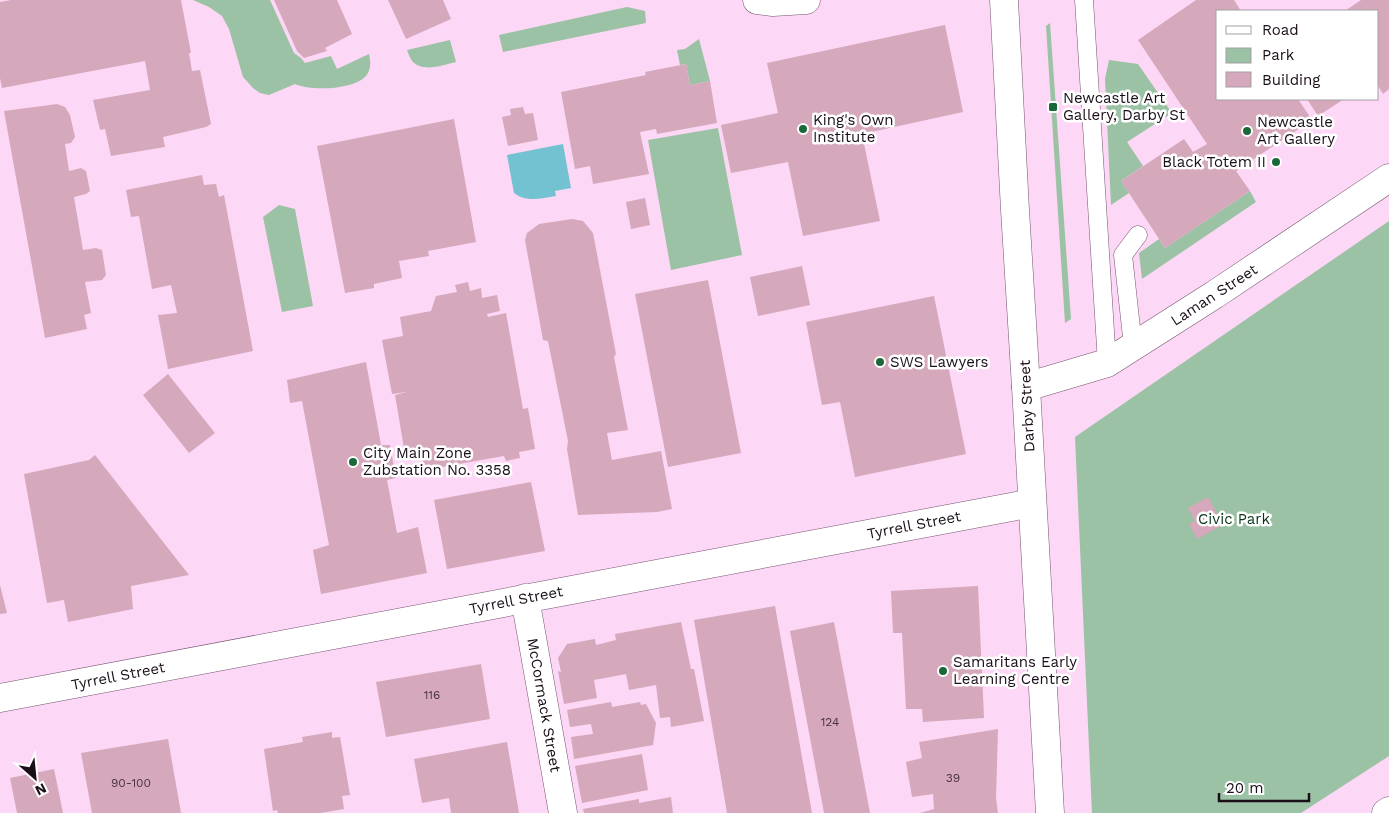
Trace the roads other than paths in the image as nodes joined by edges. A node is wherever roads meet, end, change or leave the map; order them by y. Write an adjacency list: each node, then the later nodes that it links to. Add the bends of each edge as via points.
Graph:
1 (757, 0): 2 (street)
2 (806, 0)
3 (1004, 0): 9 (street, Darby Street)
4 (1084, 0): 8 (lane)
5 (1389, 178): 7 (street, Laman Street)
6 (1138, 235): 7 (lane, via 1123,255)
7 (1133, 346): 8 (street, Laman Street)
8 (1107, 363): 9 (street, Laman Street)
9 (1026, 387): 10 (street, Darby Street)
10 (1032, 504): 11 (street, Tyrrell Street); 13 (street, Darby Street)
11 (525, 598): 12 (street, Tyrrell Street); 14 (street, McCormack Street)
12 (0, 698)
13 (1049, 784): 15 (street, Darby Street); 16 (street)
14 (563, 813)
15 (1050, 813)
16 (1063, 813)

